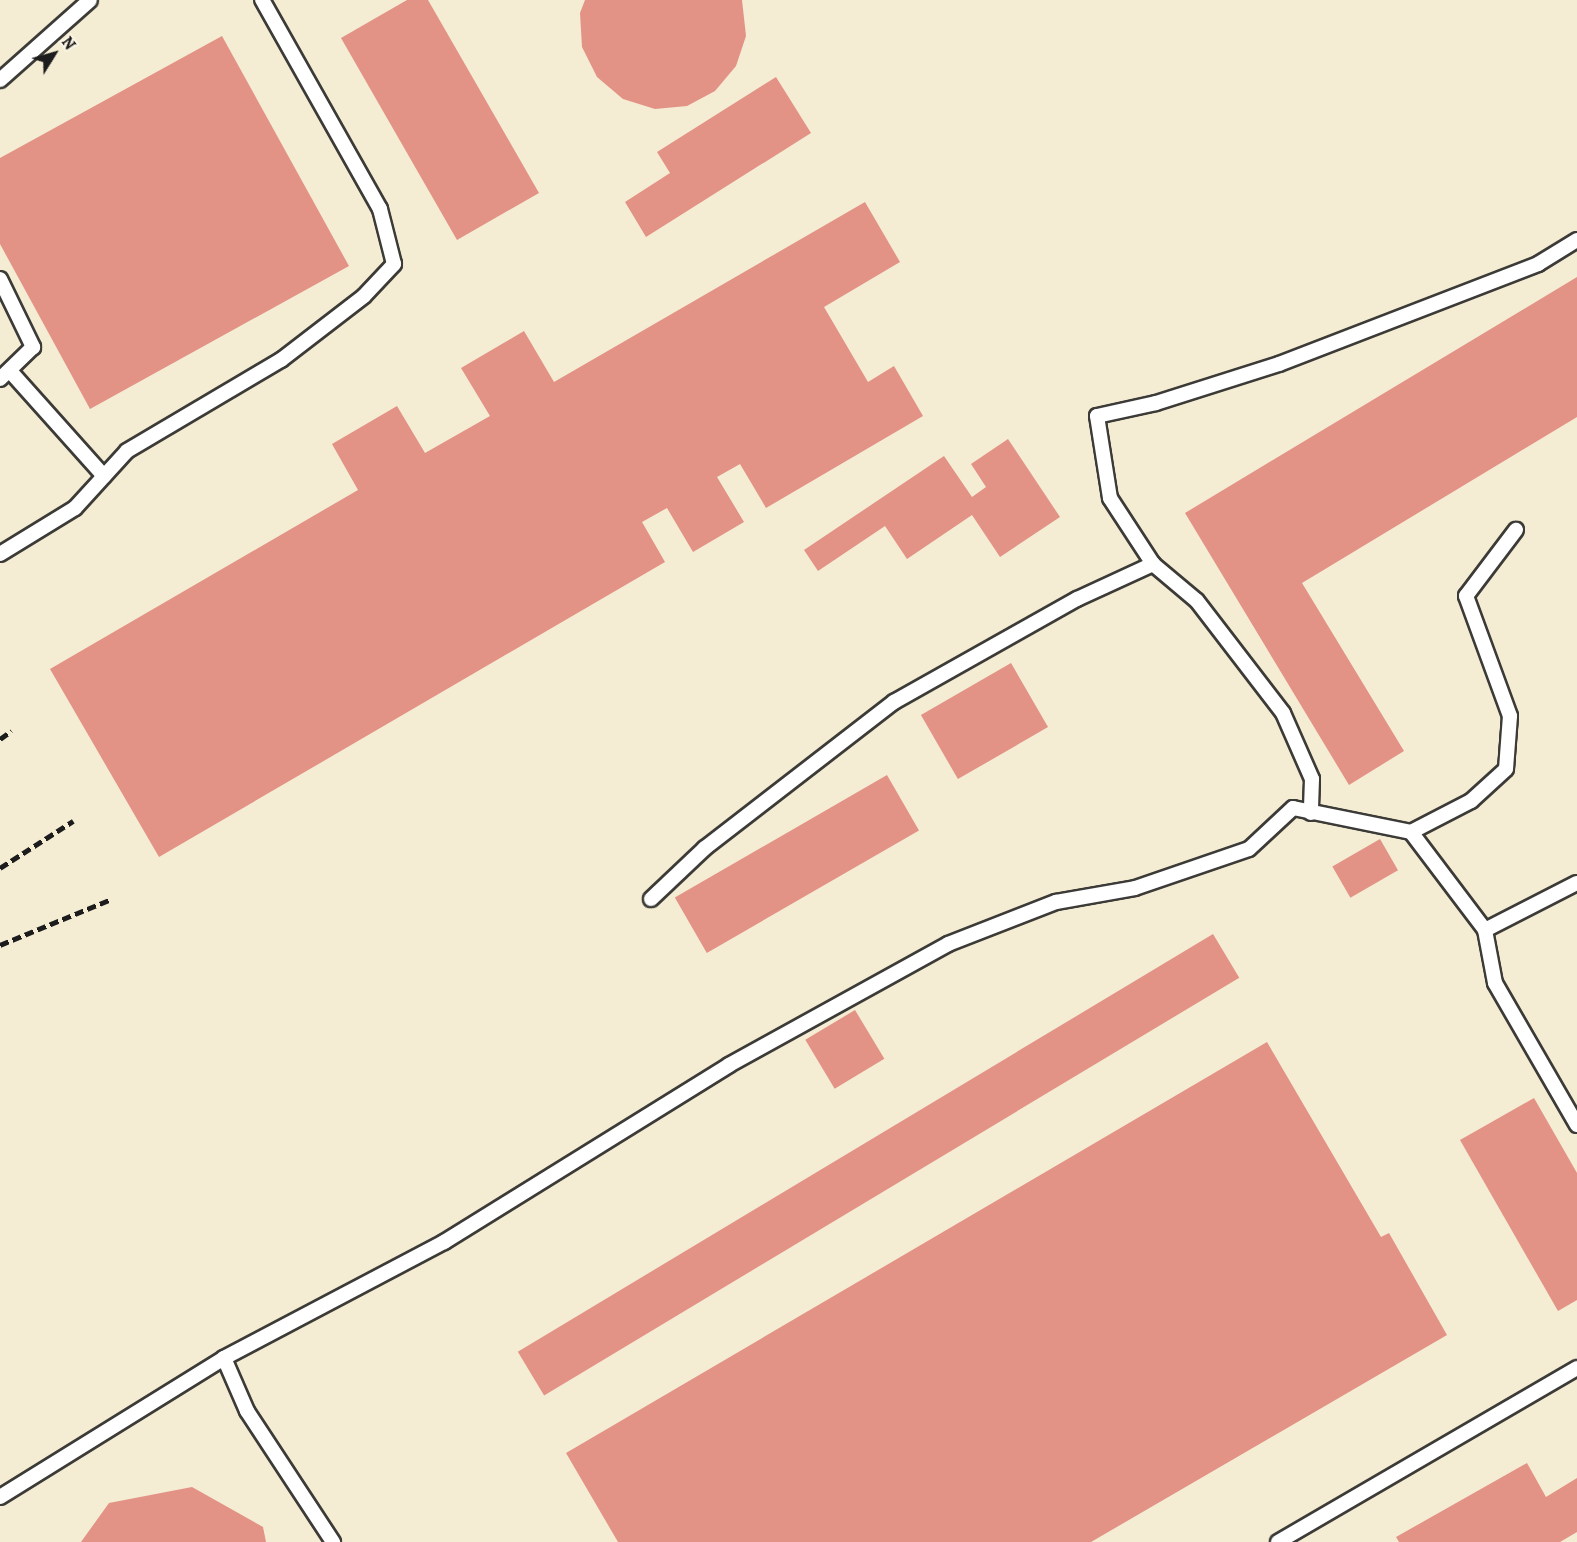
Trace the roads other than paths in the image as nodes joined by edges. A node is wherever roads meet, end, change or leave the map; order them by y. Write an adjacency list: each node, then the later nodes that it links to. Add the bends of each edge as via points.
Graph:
1 (262, 0): 7 (lane, via 380,209 394,264 364,296 281,360 127,452)
2 (82, 2): 3 (lane, via 37,50)
3 (0, 80)
4 (1577, 240): 10 (lane, via 1538,264 1279,364 1156,403 1097,416 1110,498)
5 (0, 279): 6 (lane, via 33,347)
6 (5, 375): 7 (lane)
7 (104, 476): 9 (lane, via 75,508)
8 (1516, 530): 12 (lane, via 1467,596 1510,716 1506,769 1471,801)
9 (0, 554)
10 (1153, 564): 11 (lane, via 1197,601 1283,713 1312,779); 14 (lane, via 1077,599 894,702 714,840)
11 (1311, 813): 12 (lane); 17 (lane, via 1293,808 1249,849 1135,888 1056,902 948,944 729,1065 444,1242)
12 (1411, 832): 15 (lane)
13 (1577, 883): 15 (lane)
14 (651, 899)
15 (1485, 930): 16 (lane, via 1496,983)
16 (1577, 1125)
17 (224, 1358): 19 (lane); 20 (lane, via 248,1411)
18 (1577, 1368): 21 (lane)
19 (0, 1497)
20 (333, 1542)
21 (1278, 1542)

